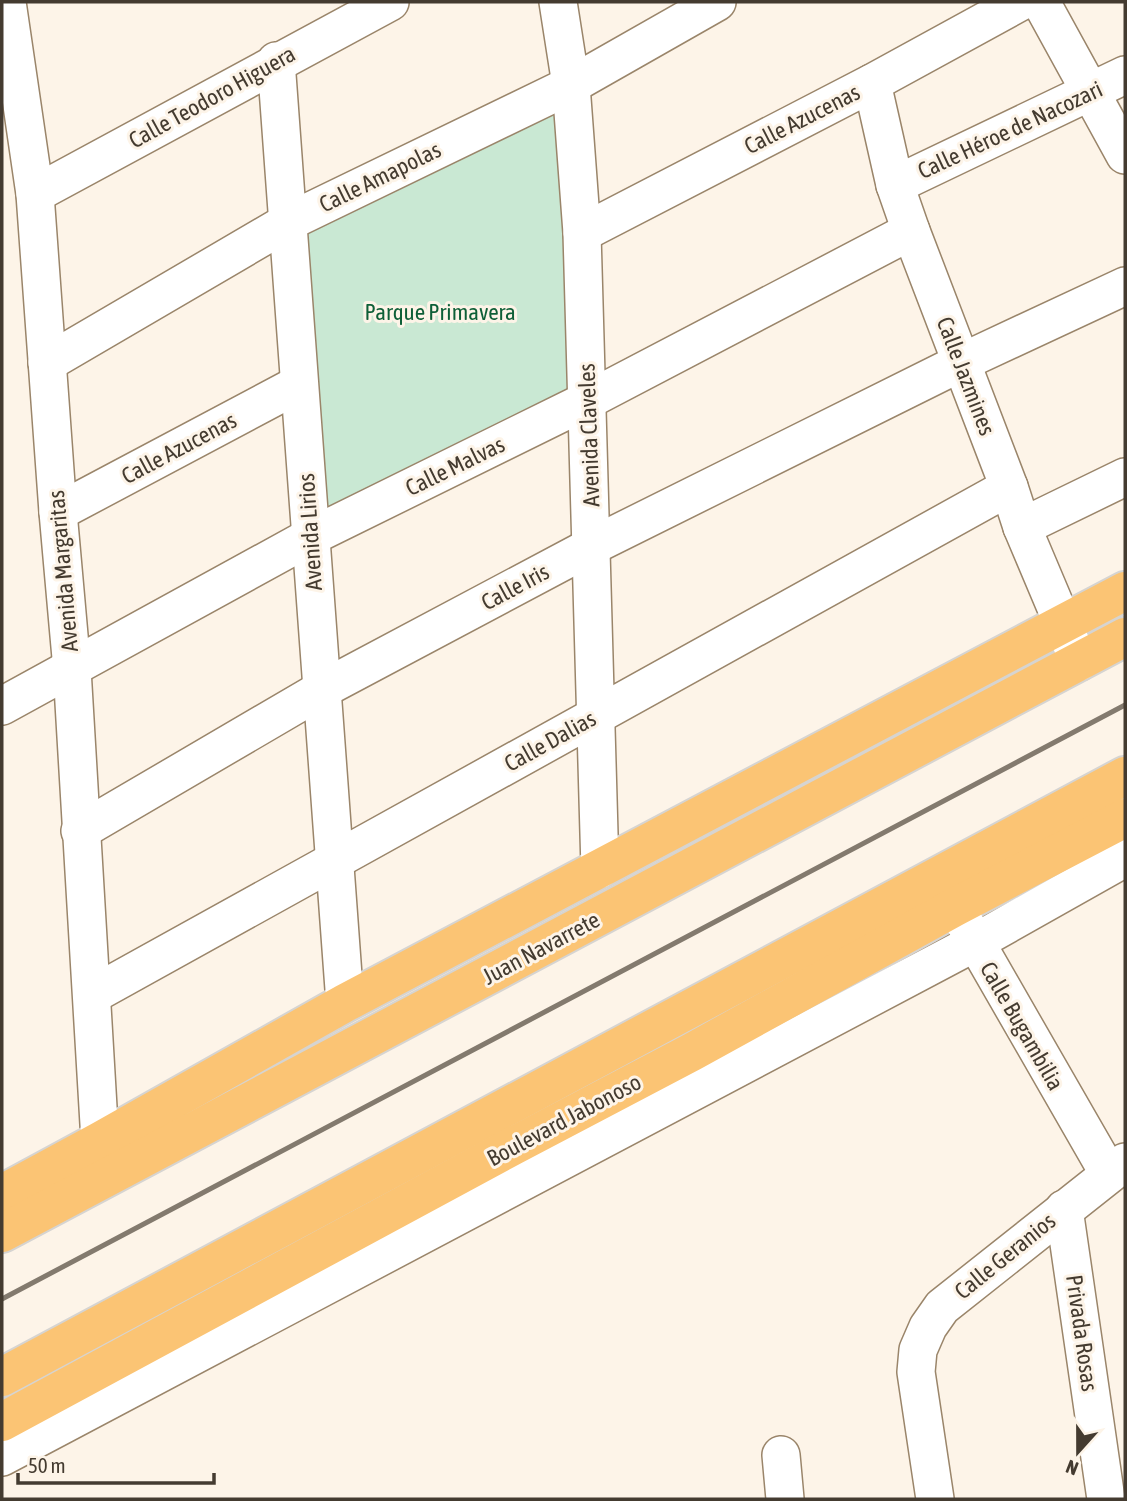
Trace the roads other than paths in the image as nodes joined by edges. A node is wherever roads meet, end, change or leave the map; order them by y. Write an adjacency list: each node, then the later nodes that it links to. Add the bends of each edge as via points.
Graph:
1 (6, 2): 14 (street, Avenida Margaritas)
2 (390, 2): 7 (street, Calle Teodoro Higuera)
3 (558, 2): 10 (street, Avenida Claveles)
4 (718, 2): 10 (street, Calle Amapolas)
5 (1020, 2): 9 (street, Calle Azucenas)
6 (1041, 2): 11 (street)
7 (276, 61): 14 (street, Calle Teodoro Higuera); 15 (street, Avenida Lirios)
8 (1125, 75): 11 (street, Calle Héroe de Nacozari)
9 (872, 83): 13 (street, Calle Jazmines); 17 (street, Calle Azucenas)
10 (571, 85): 15 (street, Calle Amapolas); 17 (street, Avenida Claveles)
11 (1092, 92): 12 (street); 13 (street, Calle Héroe de Nacozari)
12 (1125, 155)
13 (895, 185): 16 (street, Calle Jazmines)
14 (35, 194): 19 (street, Avenida Margaritas)
15 (288, 222): 19 (street, Calle Amapolas); 21 (street, Avenida Lirios)
16 (911, 232): 20 (street, Calle Jazmines); 22 (street, Calle Malvas)
17 (582, 233): 22 (street, Avenida Claveles)
18 (1125, 286): 20 (street, Calle Iris)
19 (47, 363): 25 (street, Avenida Margaritas)
20 (960, 363): 24 (street, Calle Jazmines); 28 (street, Calle Iris)
21 (299, 384): 25 (street, Calle Azucenas); 27 (street, Avenida Lirios)
22 (588, 400): 27 (street, Calle Malvas); 28 (street, Avenida Claveles)
23 (1125, 477): 26 (street)
24 (1009, 487): 26 (street, Calle Jazmines); 36 (street, Calle Dalias)
25 (58, 512): 33 (street, Avenida Margaritas)
26 (1022, 527): 30 (street, Calle Jazmines)
27 (310, 537): 33 (street, Calle Malvas); 34 (street, Avenida Lirios)
28 (592, 546): 34 (street, Calle Iris); 36 (street, Avenida Claveles)
29 (1125, 591): 30 (main road, Juan Navarrete)
30 (1064, 623): 32 (street, Calle Jazmines); 42 (main road, Juan Navarrete)
31 (1125, 637): 32 (main road, Juan Navarrete)
32 (1079, 662): 54 (main road, Juan Navarrete)
33 (72, 669): 35 (street, Calle Malvas); 39 (street, Avenida Margaritas)
34 (321, 690): 39 (street, Calle Iris); 41 (street, Avenida Lirios)
35 (2, 706)
36 (595, 716): 41 (street, Calle Dalias); 42 (street, Avenida Claveles)
37 (1125, 776): 43 (main road, Boulevard Jabonoso)
38 (1125, 818): 43 (main road, Boulevard Jabonoso)
39 (80, 831): 46 (street, Avenida Margaritas)
40 (1125, 858): 44 (street)
41 (333, 860): 46 (street, Calle Dalias); 48 (street, Avenida Lirios)
42 (600, 869): 48 (main road, Juan Navarrete)
43 (948, 891): 44 (street, Calle Bugambilia); 45 (main road, Boulevard Jabonoso); 55 (main road, Boulevard Jabonoso)
44 (974, 943): 47 (street); 51 (street, Calle Bugambilia)
45 (855, 962): 47 (street); 50 (main road, Boulevard Jabonoso, via 692,1052)
46 (92, 995): 49 (street, Avenida Margaritas)
47 (872, 996): 50 (street)
48 (345, 1003): 49 (main road, Juan Navarrete)
49 (100, 1141): 52 (main road, Juan Navarrete)
50 (521, 1162): 56 (main road, Boulevard Jabonoso); 58 (street)
51 (1117, 1168): 53 (street, Calle Geranios)
52 (2, 1194)
53 (1064, 1209): 60 (street, Calle Geranios, via 942,1307 928,1326 918,1350 916,1372); 61 (street, Privada Rosas)
54 (2, 1233)
55 (2, 1377)
56 (2, 1422)
57 (781, 1455): 59 (street)
58 (2, 1457)
59 (785, 1499)
60 (935, 1499)
61 (1106, 1499)

